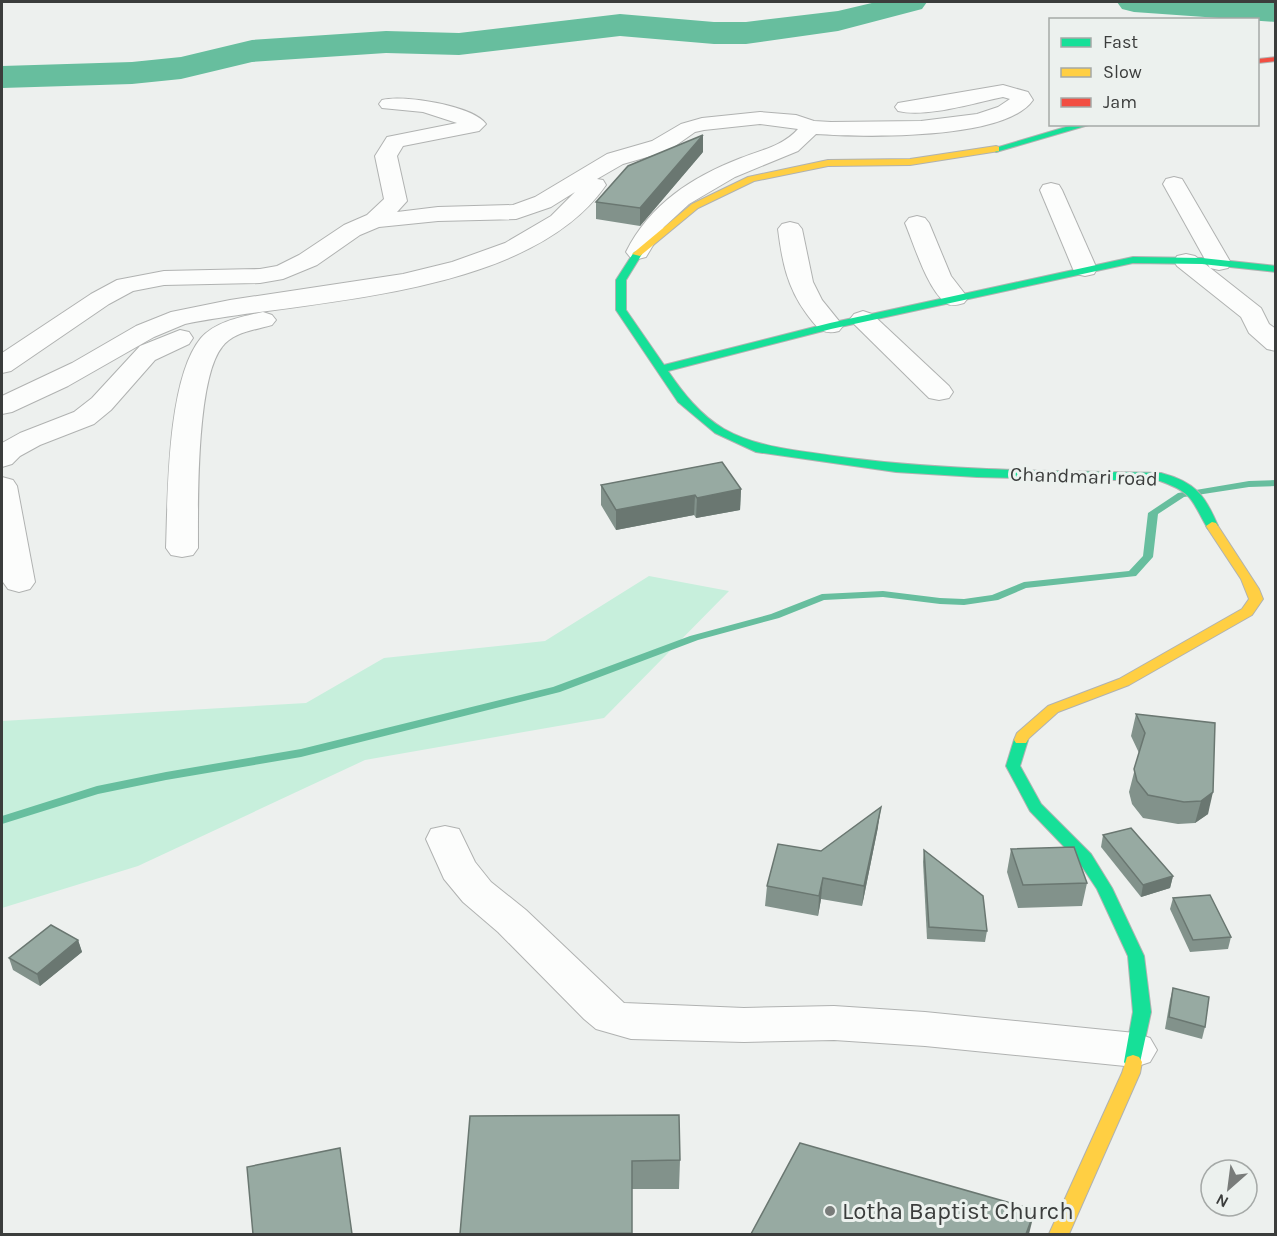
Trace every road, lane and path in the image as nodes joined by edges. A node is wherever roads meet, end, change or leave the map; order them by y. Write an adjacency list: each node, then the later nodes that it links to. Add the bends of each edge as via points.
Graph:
1 (1275, 59): 2 (main road)
2 (1259, 61)
3 (389, 104): 10 (street, via 434,107 476,124 395,142 386,156 396,201)
4 (905, 107): 6 (street, via 1003,91 1023,100 989,116 930,127)
5 (1081, 126): 14 (main road, Chandmari road, via 985,152 910,162 828,163 751,179 694,206)
6 (810, 127): 7 (street, via 776,119 721,121 688,128 660,146); 14 (street, via 787,147 742,165 679,199 654,223)
7 (609, 164): 10 (street, via 543,202 516,212 438,214 397,221); 13 (street, via 574,208 543,232)
8 (1174, 184): 16 (street)
9 (1051, 190): 17 (street)
10 (377, 219): 24 (street, via 283,272 164,278 126,285)
11 (917, 224): 19 (street, via 939,277)
12 (790, 229): 22 (street, via 794,266 803,291)
13 (505, 251): 21 (street, via 446,283 398,297); 27 (street, via 432,276 180,317 138,334 72,374)
14 (638, 252): 25 (main road, Chandmari road, via 621,280 621,310)
15 (1186, 261): 16 (main road); 17 (main road, via 1133,260); 23 (street, via 1252,313 1258,328)
16 (1219, 263): 18 (main road)
17 (1084, 269): 19 (main road)
18 (1275, 269)
19 (956, 298): 20 (main road)
20 (863, 319): 22 (main road); 26 (street)
21 (240, 324): 28 (street, via 187,335 148,353 86,417 27,439 10,448); 30 (street, via 223,332 200,359 185,450)
22 (830, 326): 25 (main road)
23 (1275, 343)
24 (2, 365)
25 (661, 369): 33 (main road, Chandmari road, via 682,400 719,431 760,449 896,468 1161,477 1187,486 1198,498 1223,547 1242,568 1255,592 1256,599 1247,612 1124,682 1053,708 1022,736 1012,766 1035,807 1085,858 1104,888 1136,956 1142,1012)
26 (939, 392)
27 (2, 406)
28 (2, 458)
29 (2, 486): 31 (street)
30 (182, 548)
31 (19, 582)
32 (446, 838): 33 (street, via 458,869 477,892 611,1017 631,1022 834,1023)
33 (1135, 1050): 34 (main road, Chandmari road, via 1131,1073)
34 (1059, 1234)

